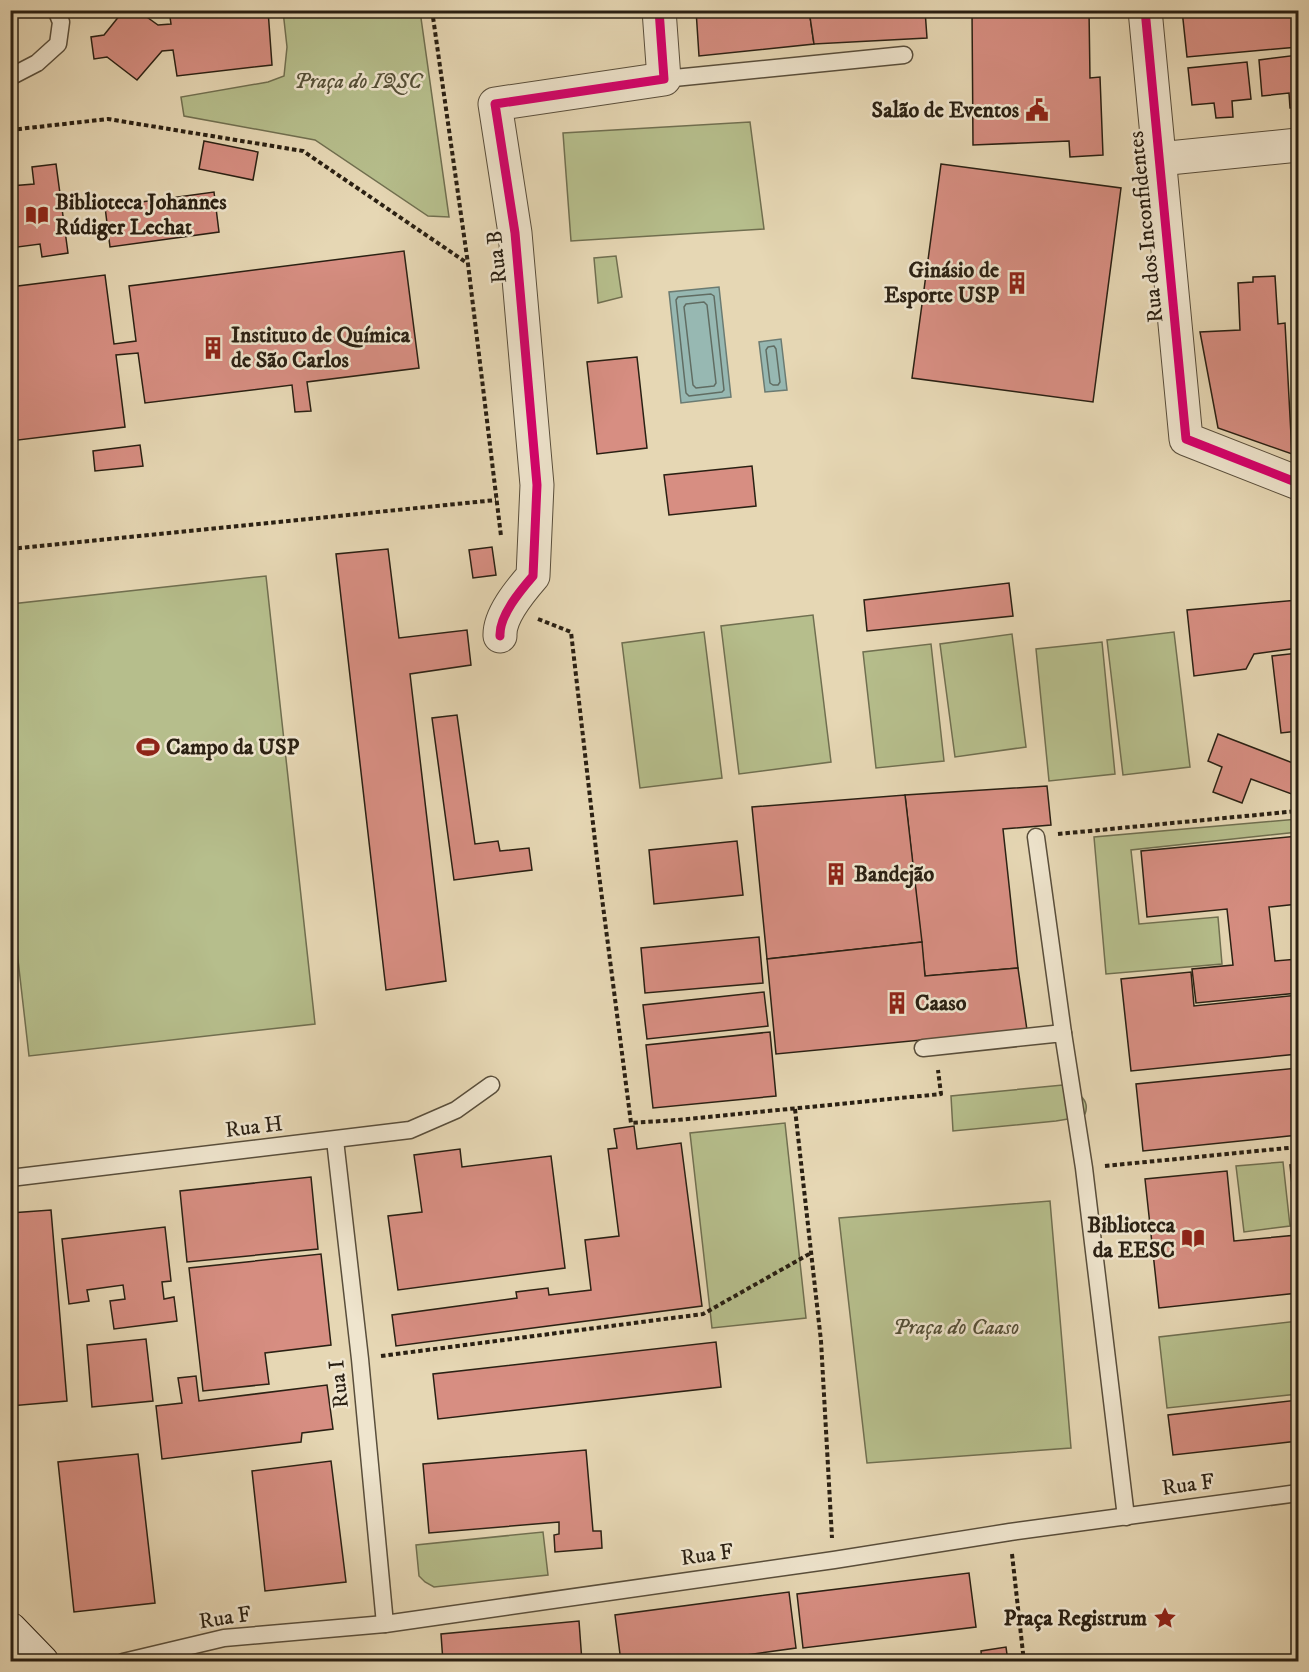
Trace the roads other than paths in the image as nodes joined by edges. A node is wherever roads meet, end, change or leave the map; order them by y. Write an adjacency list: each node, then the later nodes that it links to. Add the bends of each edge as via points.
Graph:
1 (56, 10): 5 (lane, via 61,22 58,44 37,63)
2 (659, 10): 6 (street)
3 (1145, 10): 8 (street, Rua dos Inconfidentes)
4 (904, 55): 6 (lane)
5 (10, 77)
6 (664, 79): 10 (street, Rua B, via 495,104 515,233 537,485 533,576)
7 (1299, 145): 8 (street)
8 (1159, 159): 9 (street, Rua dos Inconfidentes, via 1186,439)
9 (1299, 483)
10 (505, 622)
11 (1036, 837): 12 (lane)
12 (1063, 1033): 13 (lane, via 992,1046); 18 (lane, via 1084,1168)
13 (929, 1048)
14 (491, 1085): 15 (lane, Rua H, via 456,1110 410,1130)
15 (335, 1140): 16 (lane, Rua H); 19 (lane, Rua I)
16 (10, 1178)
17 (1299, 1493): 18 (lane, Rua F)
18 (1126, 1516): 19 (lane, Rua F, via 834,1560 739,1567)
19 (385, 1624): 22 (lane, Rua F, via 224,1638)
20 (10, 1629): 21 (street)
21 (42, 1662)
22 (123, 1662)

